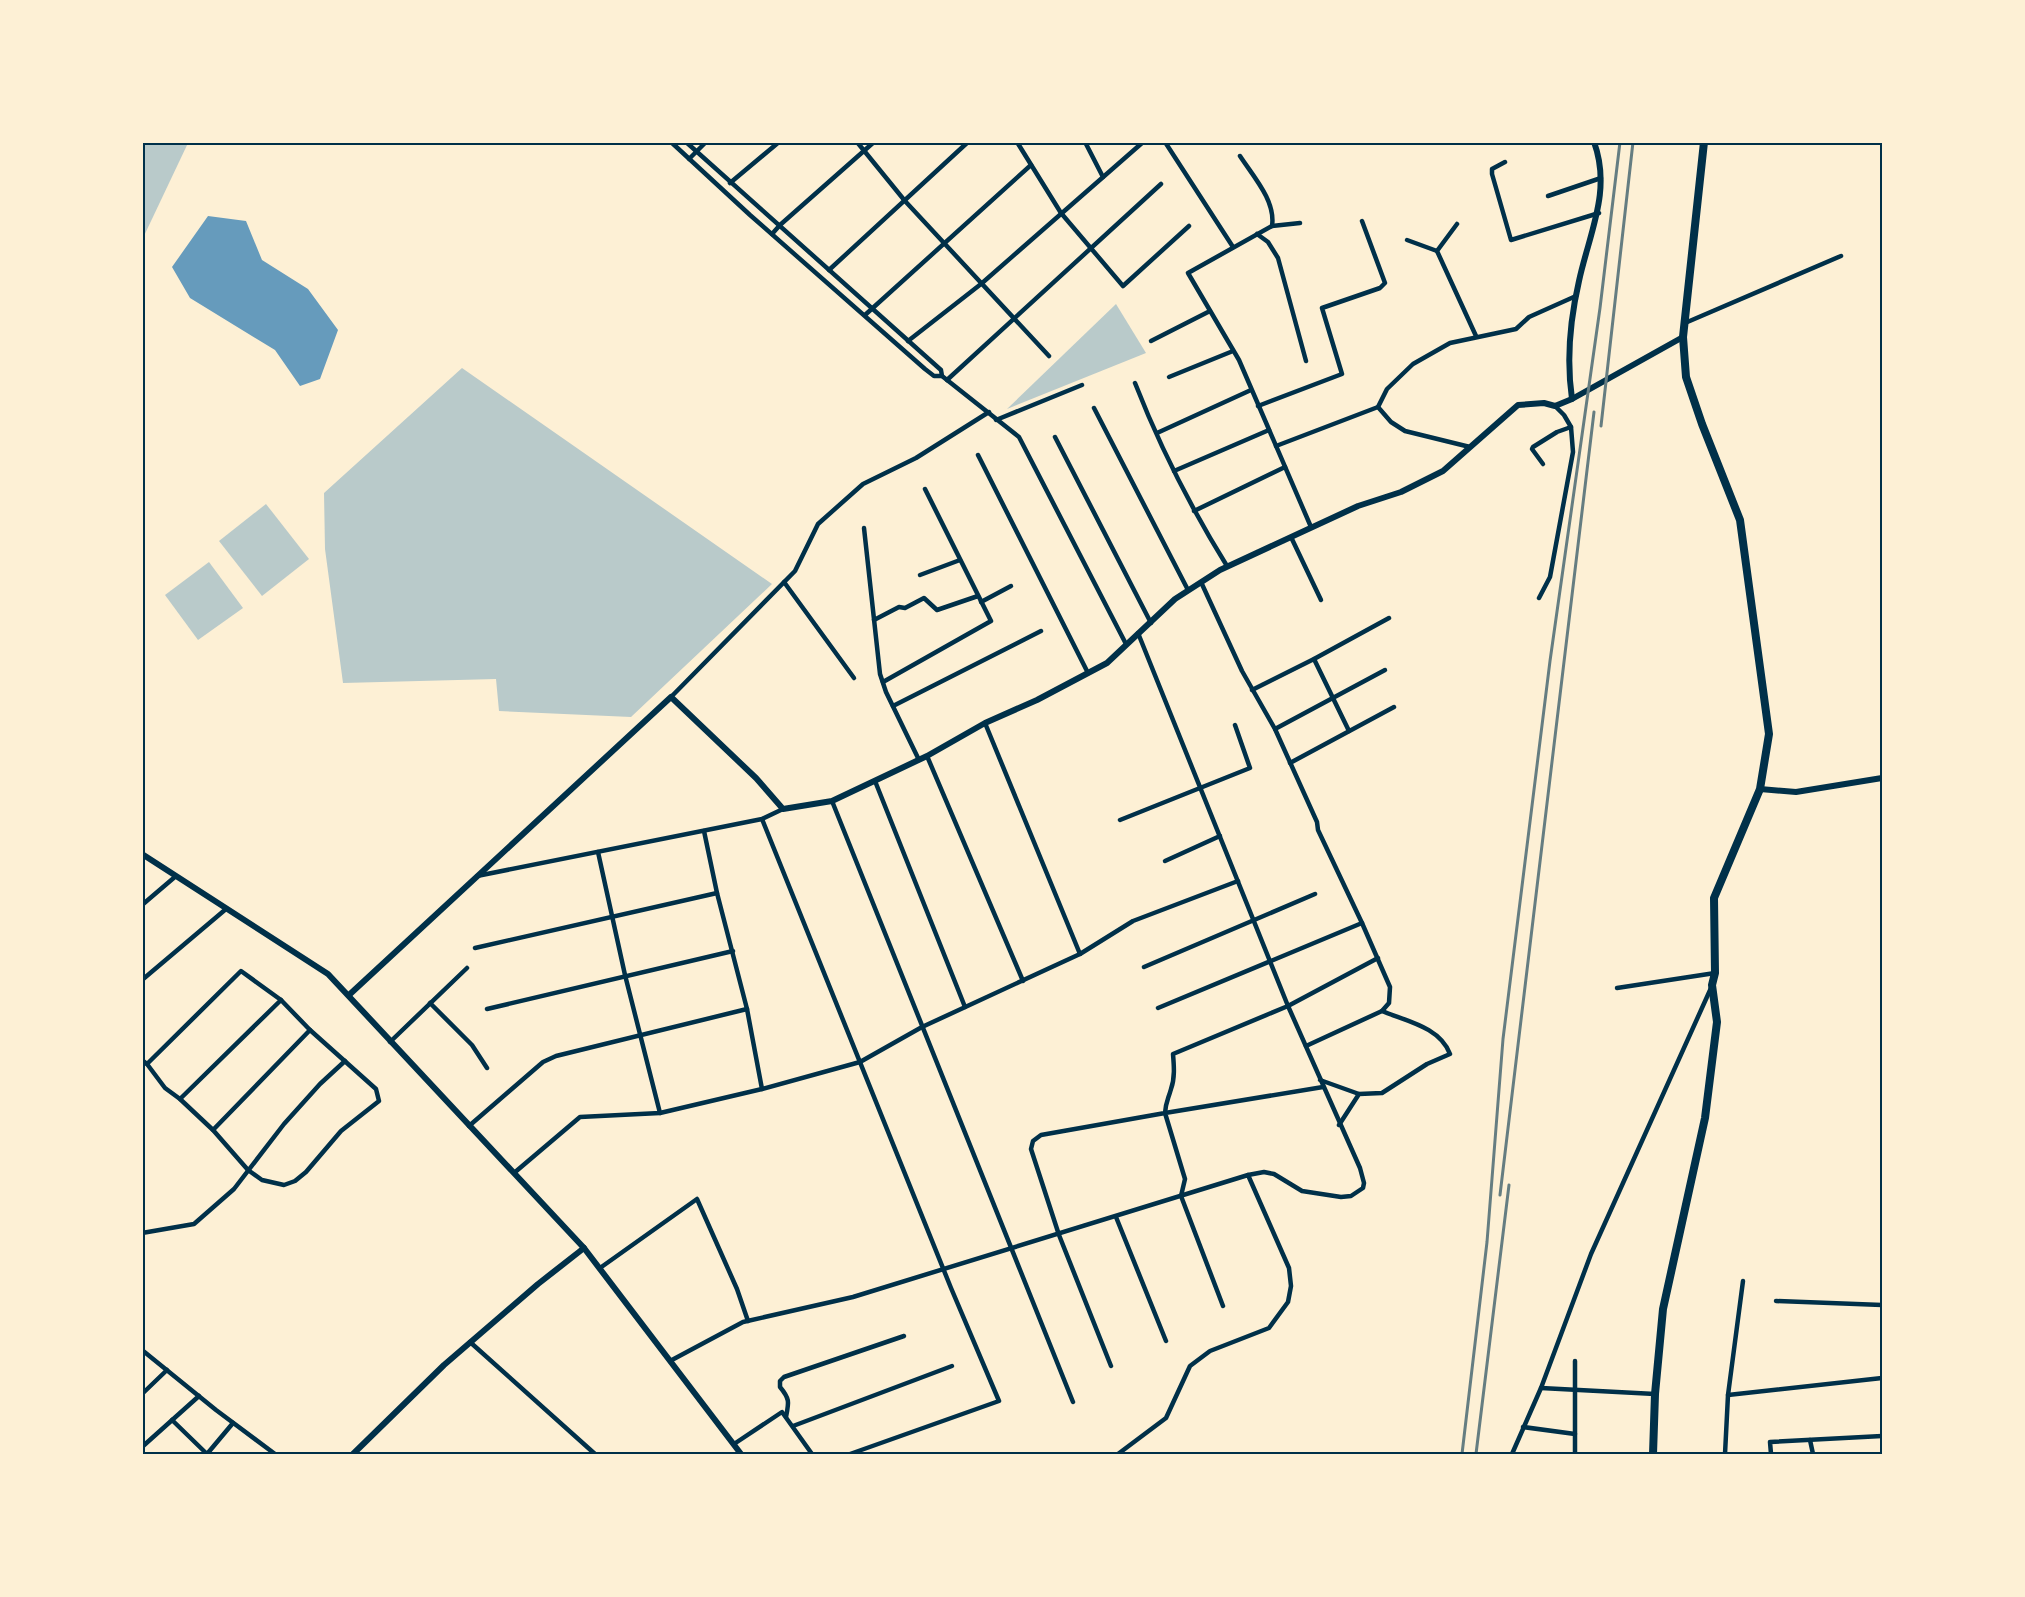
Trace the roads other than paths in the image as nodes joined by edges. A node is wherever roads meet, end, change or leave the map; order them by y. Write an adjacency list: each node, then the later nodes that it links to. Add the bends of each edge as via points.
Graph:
1 (671, 142): 17 (street)
2 (686, 142): 15 (street)
3 (706, 142): 15 (street)
4 (779, 142): 22 (street)
5 (857, 142): 14 (street)
6 (874, 142): 14 (street)
7 (968, 142): 25 (street)
8 (1017, 142): 19 (street)
9 (1085, 142): 20 (street)
10 (1165, 142): 38 (street)
11 (1594, 142): 21 (street)
12 (1704, 142): 49 (main road)
13 (1142, 143): 20 (street)
14 (864, 151): 25 (street); 31 (street)
15 (696, 152): 17 (street); 22 (street)
16 (1240, 156): 33 (street, via 1268,200 1274,215)
17 (688, 159): 34 (street)
18 (1505, 162): 27 (street, via 1492,169 1492,174 1511,240)
19 (1031, 165): 26 (street); 37 (street)
20 (1103, 177): 26 (street)
21 (1600, 178): 24 (street); 27 (street)
22 (730, 183): 31 (street)
23 (1161, 184): 39 (street)
24 (1548, 196)
25 (905, 201): 37 (street); 42 (street)
26 (1061, 213): 39 (street); 43 (street)
27 (1599, 213): 44 (street)
28 (1362, 221): 63 (street, via 1385,283 1322,308 1342,374)
29 (1300, 223): 33 (street)
30 (1457, 224): 40 (street)
31 (780, 225): 34 (street); 42 (street)
32 (1189, 226): 39 (street, via 1123,286)
33 (1272, 226): 35 (street)
34 (772, 234): 47 (street)
35 (1257, 234): 38 (street); 56 (street, via 1268,242 1278,258)
36 (1407, 240): 40 (street)
37 (944, 244): 43 (street); 45 (street)
38 (1233, 247): 46 (street, via 1188,273)
39 (1091, 249): 48 (street)
40 (1437, 251): 50 (street)
41 (1841, 256): 49 (street)
42 (830, 270): 45 (street)
43 (981, 284): 48 (street); 52 (street)
44 (1576, 296): 50 (street, via 1529,317 1515,329); 62 (street, via 1568,341)
45 (872, 308): 47 (street); 52 (street)
46 (1210, 311): 53 (street); 54 (street)
47 (866, 315): 58 (street, via 934,376)
48 (1013, 320): 55 (street); 58 (street)
49 (1685, 323): 51 (main road)
50 (1476, 336): 65 (street, via 1450,343 1413,364 1387,389)
51 (1683, 337): 62 (street); 120 (main road, via 1686,377 1740,520 1769,734)
52 (908, 341): 58 (street, via 941,370)
53 (1151, 341)
54 (1233, 351): 57 (street); 61 (street)
55 (1048, 356)
56 (1306, 361)
57 (1169, 377)
58 (944, 378): 67 (street)
59 (1135, 382): 71 (street)
60 (1082, 385): 68 (street)
61 (1251, 390): 63 (street); 71 (street)
62 (1572, 399): 64 (street)
63 (1258, 406): 70 (street)
64 (1555, 406): 69 (street); 74 (street, via 1518,405)
65 (1378, 407): 73 (street); 74 (street, via 1405,430)
66 (1094, 408): 90 (street)
67 (989, 412): 68 (street); 87 (street, via 915,458 863,484 818,524 795,571)
68 (996, 420): 99 (street, via 1019,437)
69 (1572, 427): 76 (street, via 1533,447); 91 (street, via 1573,452 1550,577)
70 (1269, 430): 73 (street); 78 (street)
71 (1157, 433): 78 (street)
72 (1055, 437): 96 (street)
73 (1276, 446): 77 (street)
74 (1470, 447): 81 (street, via 1443,471)
75 (978, 455): 102 (street)
76 (1543, 464)
77 (1285, 467): 80 (street); 81 (street)
78 (1174, 471): 80 (street)
79 (925, 489): 84 (street)
80 (1194, 511): 85 (street)
81 (1311, 527): 83 (street)
82 (864, 528): 95 (street)
83 (1291, 537): 85 (street); 93 (street)
84 (960, 560): 86 (street); 92 (street)
85 (1227, 566): 88 (street)
86 (920, 575)
87 (784, 582): 103 (street); 106 (street)
88 (1201, 582): 90 (street); 105 (street)
89 (1011, 586): 92 (street)
90 (1188, 590): 96 (street)
91 (1539, 598)
92 (980, 599): 95 (street, via 938,610 924,598); 104 (street, via 991,621)
93 (1321, 600)
94 (1389, 618): 100 (street)
95 (874, 620): 104 (street)
96 (1151, 623): 98 (street)
97 (1041, 631): 108 (street)
98 (1138, 633): 99 (street); 119 (street)
99 (1126, 644): 102 (street, via 1107,663)
100 (1314, 659): 105 (street); 107 (street)
101 (1385, 670): 107 (street)
102 (1088, 673): 110 (street)
103 (854, 678)
104 (883, 682): 108 (street)
105 (1252, 690): 112 (street)
106 (671, 697): 122 (street); 131 (street)
107 (1333, 698): 112 (street); 113 (street)
108 (892, 706): 115 (street)
109 (1394, 707): 113 (street)
110 (985, 723): 114 (street); 142 (street)
111 (1235, 725): 119 (street, via 1250,768)
112 (1275, 729): 116 (street)
113 (1349, 731): 116 (street)
114 (927, 756): 115 (street); 150 (street)
115 (919, 760): 118 (street)
116 (1290, 763): 139 (street)
117 (1882, 778): 120 (street, via 1796,792)
118 (876, 781): 121 (street); 157 (street)
119 (1201, 788): 124 (street); 126 (street)
120 (1760, 789): 147 (main road, via 1714,898)
121 (832, 801): 122 (street); 162 (street)
122 (783, 809): 123 (street)
123 (762, 819): 125 (street); 169 (street)
124 (1120, 820)
125 (704, 831): 127 (street); 133 (street)
126 (1220, 836): 129 (street); 132 (street)
127 (598, 852): 131 (street); 137 (street)
128 (142, 854): 130 (street)
129 (1165, 861)
130 (176, 876): 135 (street); 136 (street)
131 (475, 877): 153 (street)
132 (1238, 881): 138 (street); 142 (street, via 1133,921)
133 (717, 893): 137 (street); 141 (street)
134 (1315, 894): 138 (street)
135 (142, 905)
136 (226, 909): 149 (street); 153 (street, via 328,974)
137 (613, 917): 140 (street); 148 (street)
138 (1255, 920): 144 (street); 145 (street)
139 (1362, 922): 143 (street); 144 (street)
140 (475, 948)
141 (733, 951): 148 (street); 160 (street)
142 (1080, 954): 150 (street)
143 (1378, 958): 156 (street); 161 (street, via 1390,987 1389,1003)
144 (1270, 960): 156 (street); 158 (street)
145 (1144, 967)
146 (467, 968): 155 (street)
147 (1714, 972): 151 (main road); 152 (street)
148 (625, 975): 159 (street); 164 (street)
149 (142, 980)
150 (1023, 981): 157 (street)
151 (1712, 985): 207 (street, via 1591,1254); 210 (main road, via 1717,1022 1706,1118 1662,1309)
152 (1617, 988)
153 (349, 995): 165 (street)
154 (281, 1000): 163 (street); 168 (street, via 241,971); 175 (street)
155 (430, 1003): 165 (street); 170 (street, via 472,1045)
156 (1288, 1006): 166 (street); 177 (street, via 1173,1054 1174,1076)
157 (965, 1007): 162 (street)
158 (1158, 1008)
159 (487, 1009)
160 (747, 1009): 164 (street); 173 (street)
161 (1382, 1011): 166 (street); 174 (street, via 1430,1030 1450,1054 1382,1093)
162 (922, 1027): 169 (street); 189 (street)
163 (310, 1030): 167 (street); 180 (street)
164 (640, 1036): 176 (street); 179 (street, via 543,1062)
165 (390, 1042): 179 (street)
166 (1306, 1046): 171 (street)
167 (345, 1061): 181 (street, via 284,1124); 181 (street, via 376,1089 379,1101 340,1131 296,1181 284,1185 262,1180)
168 (145, 1062): 175 (street, via 165,1088)
169 (860, 1062): 173 (street); 191 (street)
170 (487, 1068)
171 (1320, 1080): 172 (street); 174 (street)
172 (1323, 1087): 177 (street); 178 (street)
173 (762, 1089): 176 (street)
174 (1359, 1094): 178 (street)
175 (180, 1099): 180 (street)
176 (660, 1113): 182 (street, via 580,1118)
177 (1165, 1113): 184 (street, via 1185,1179); 187 (street, via 1041,1135 1033,1141 1031,1149)
178 (1339, 1125): 183 (street, via 1364,1183 1351,1197 1302,1191 1274,1174)
179 (470, 1126): 182 (street)
180 (213, 1130): 181 (street)
181 (248, 1170): 186 (street, via 234,1189 194,1224)
182 (514, 1173): 188 (street)
183 (1248, 1175): 184 (street); 231 (street, via 1289,1268 1292,1286 1288,1302 1269,1328 1210,1351 1190,1366 1166,1418)
184 (1181, 1196): 185 (street); 195 (street)
185 (1116, 1217): 187 (street); 198 (street)
186 (142, 1233)
187 (1059, 1235): 189 (street); 204 (street)
188 (584, 1248): 190 (street); 199 (street)
189 (1012, 1250): 191 (street); 213 (street)
190 (600, 1268): 196 (street, via 697,1199); 201 (street)
191 (944, 1269): 196 (street, via 853,1297); 230 (street, via 999,1401)
192 (1743, 1281): 211 (street)
193 (1776, 1301): 194 (street)
194 (1882, 1305)
195 (1223, 1306)
196 (748, 1321): 201 (street)
197 (904, 1336): 214 (street, via 784,1377 780,1387 789,1403)
198 (1166, 1341)
199 (470, 1342): 226 (street); 227 (street)
200 (142, 1350): 205 (street)
201 (670, 1361): 222 (street)
202 (1575, 1361): 208 (street)
203 (952, 1366): 217 (street)
204 (1111, 1366)
205 (167, 1371): 209 (street); 212 (street)
206 (1882, 1378): 211 (street)
207 (1541, 1388): 208 (street); 218 (street)
208 (1574, 1390): 210 (street); 219 (street)
209 (142, 1394)
210 (1655, 1394): 234 (main road)
211 (1728, 1395): 235 (street)
212 (199, 1396): 215 (street); 216 (street)
213 (1073, 1402)
214 (786, 1418): 217 (street); 222 (street, via 782,1412)
215 (172, 1420): 223 (street); 224 (street)
216 (233, 1423): 224 (street); 225 (street)
217 (793, 1426): 229 (street)
218 (1523, 1427): 219 (street); 232 (street)
219 (1575, 1434): 233 (street)
220 (1882, 1436): 221 (street)
221 (1810, 1440): 236 (street, via 1770,1442); 237 (street)
222 (734, 1444): 228 (street)
223 (142, 1447)
224 (207, 1454)
225 (271, 1454)
226 (353, 1455)
227 (595, 1455)
228 (741, 1455)
229 (812, 1455)
230 (850, 1455)
231 (1118, 1455)
232 (1512, 1455)
233 (1575, 1455)
234 (1653, 1455)
235 (1725, 1455)
236 (1771, 1455)
237 (1813, 1455)

